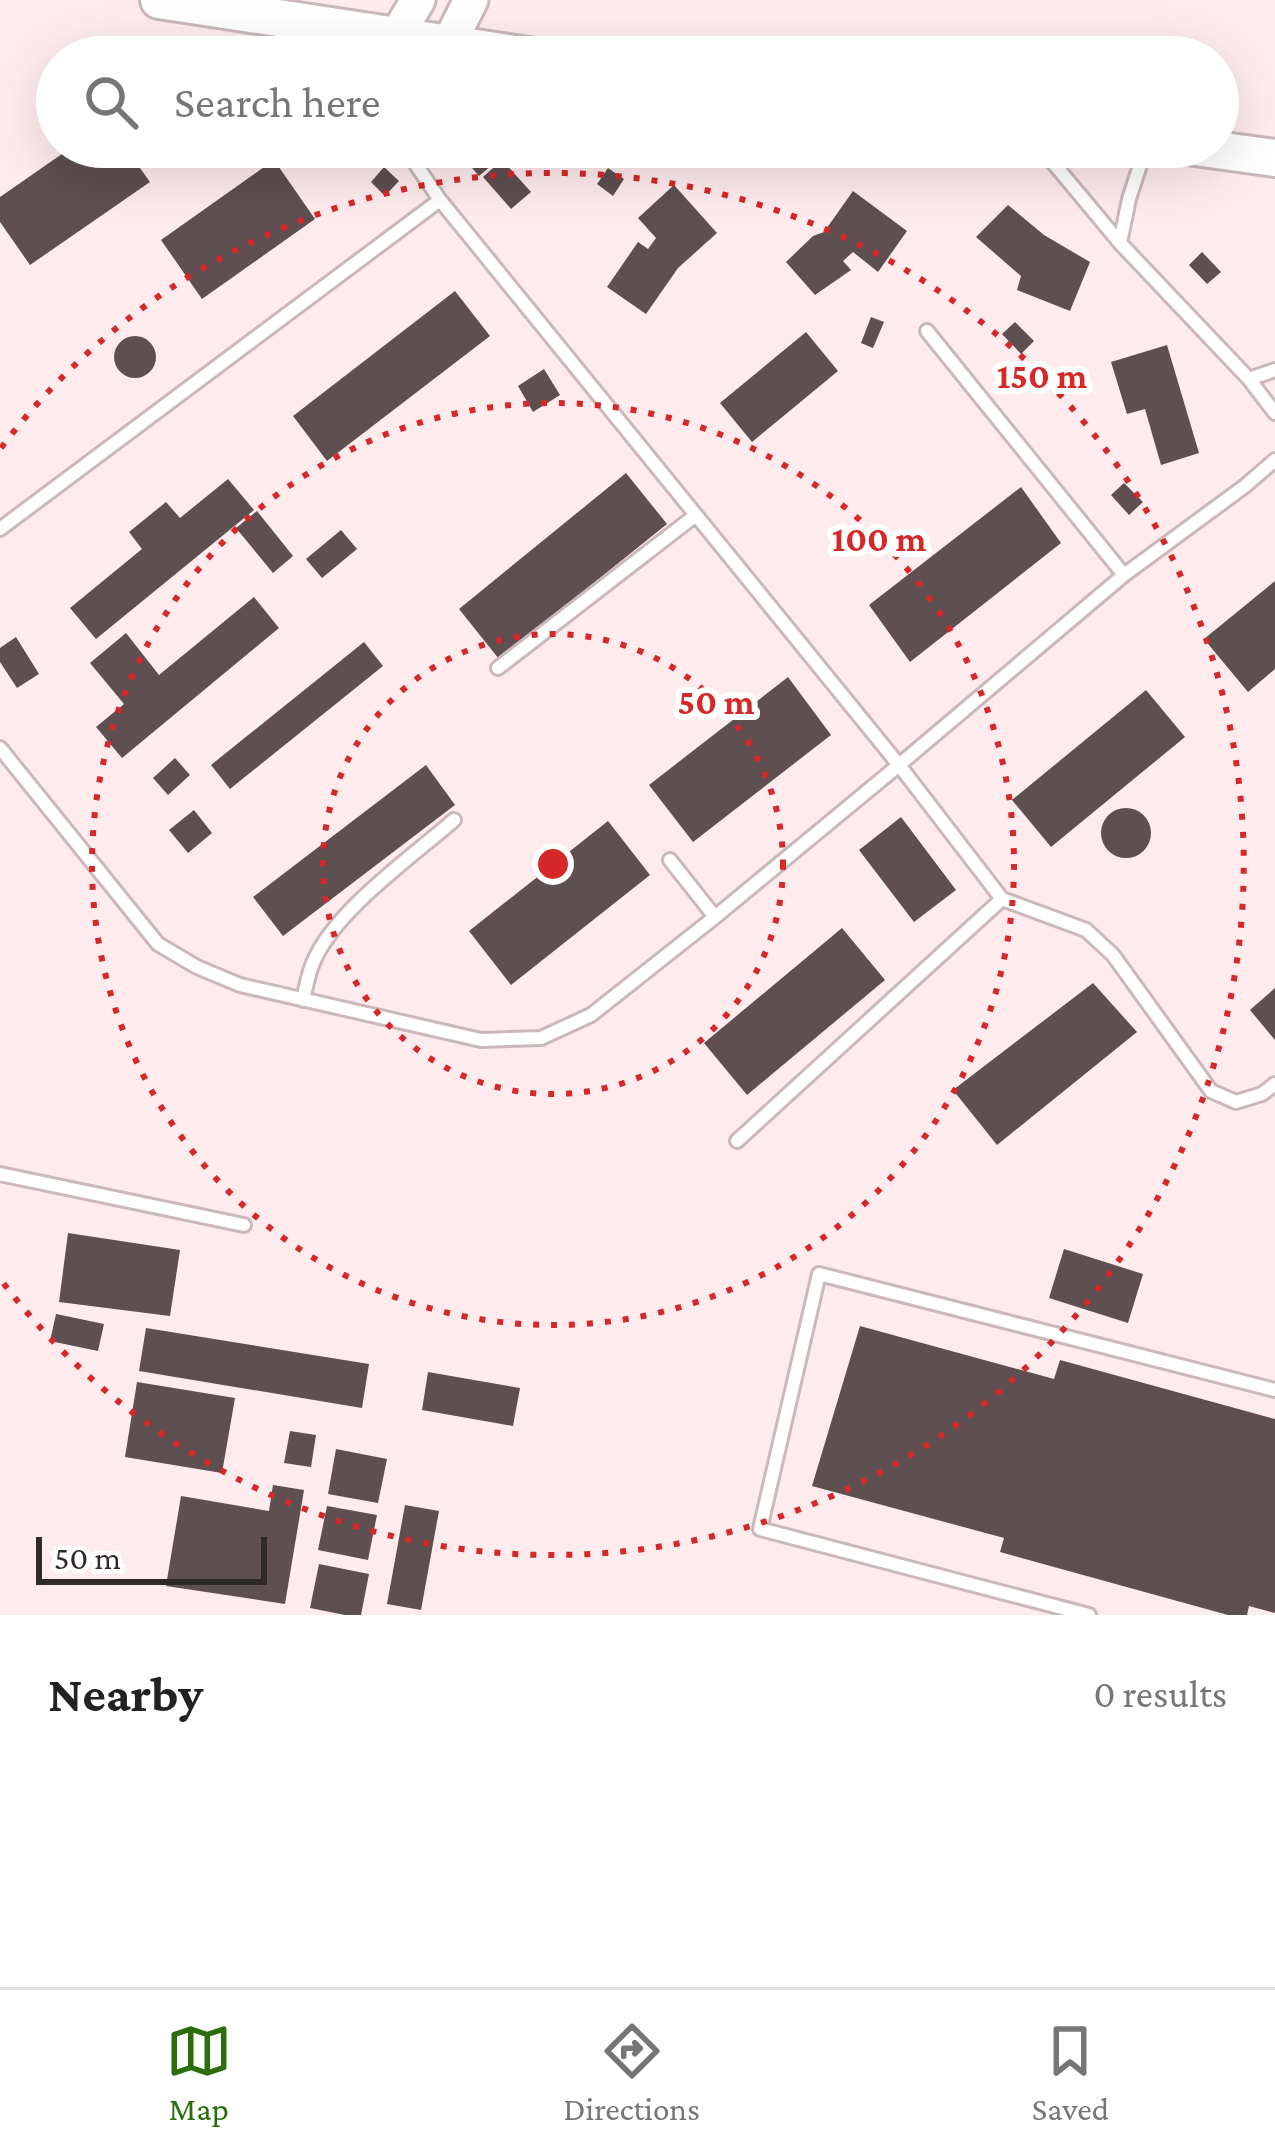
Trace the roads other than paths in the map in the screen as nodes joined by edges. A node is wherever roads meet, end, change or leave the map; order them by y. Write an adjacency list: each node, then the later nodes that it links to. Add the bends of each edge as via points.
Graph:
1 (159, 0): 4 (main road)
2 (418, 0): 7 (main road)
3 (471, 0): 8 (main road)
4 (306, 24): 5 (lane); 6 (main road)
5 (316, 36)
6 (353, 36)
7 (401, 36)
8 (453, 36)
9 (1239, 153): 10 (main road)
10 (1275, 158)
11 (418, 168): 14 (lane)
12 (1058, 168): 15 (lane)
13 (1140, 168): 15 (lane)
14 (440, 200): 21 (lane); 22 (lane)
15 (1120, 243): 18 (lane)
16 (927, 331): 23 (lane)
17 (1275, 370): 18 (lane)
18 (1249, 379): 19 (lane)
19 (1275, 412)
20 (1275, 460): 23 (lane)
21 (696, 514): 24 (lane); 26 (lane)
22 (0, 529)
23 (1124, 575): 26 (lane)
24 (498, 668)
25 (0, 748): 31 (lane, via 158,944 240,985)
26 (899, 765): 29 (lane); 30 (lane)
27 (454, 820): 31 (lane, via 329,934)
28 (670, 860): 30 (lane)
29 (1002, 899): 32 (lane, via 1086,930 1211,1090 1236,1102); 33 (lane)
30 (715, 917): 31 (lane, via 592,1015 541,1038 481,1040)
31 (303, 1000)
32 (1275, 1084)
33 (737, 1141)
34 (0, 1174): 35 (lane)
35 (244, 1225)
36 (1275, 1390): 37 (lane, via 819,1274 760,1529)
37 (1089, 1615)

